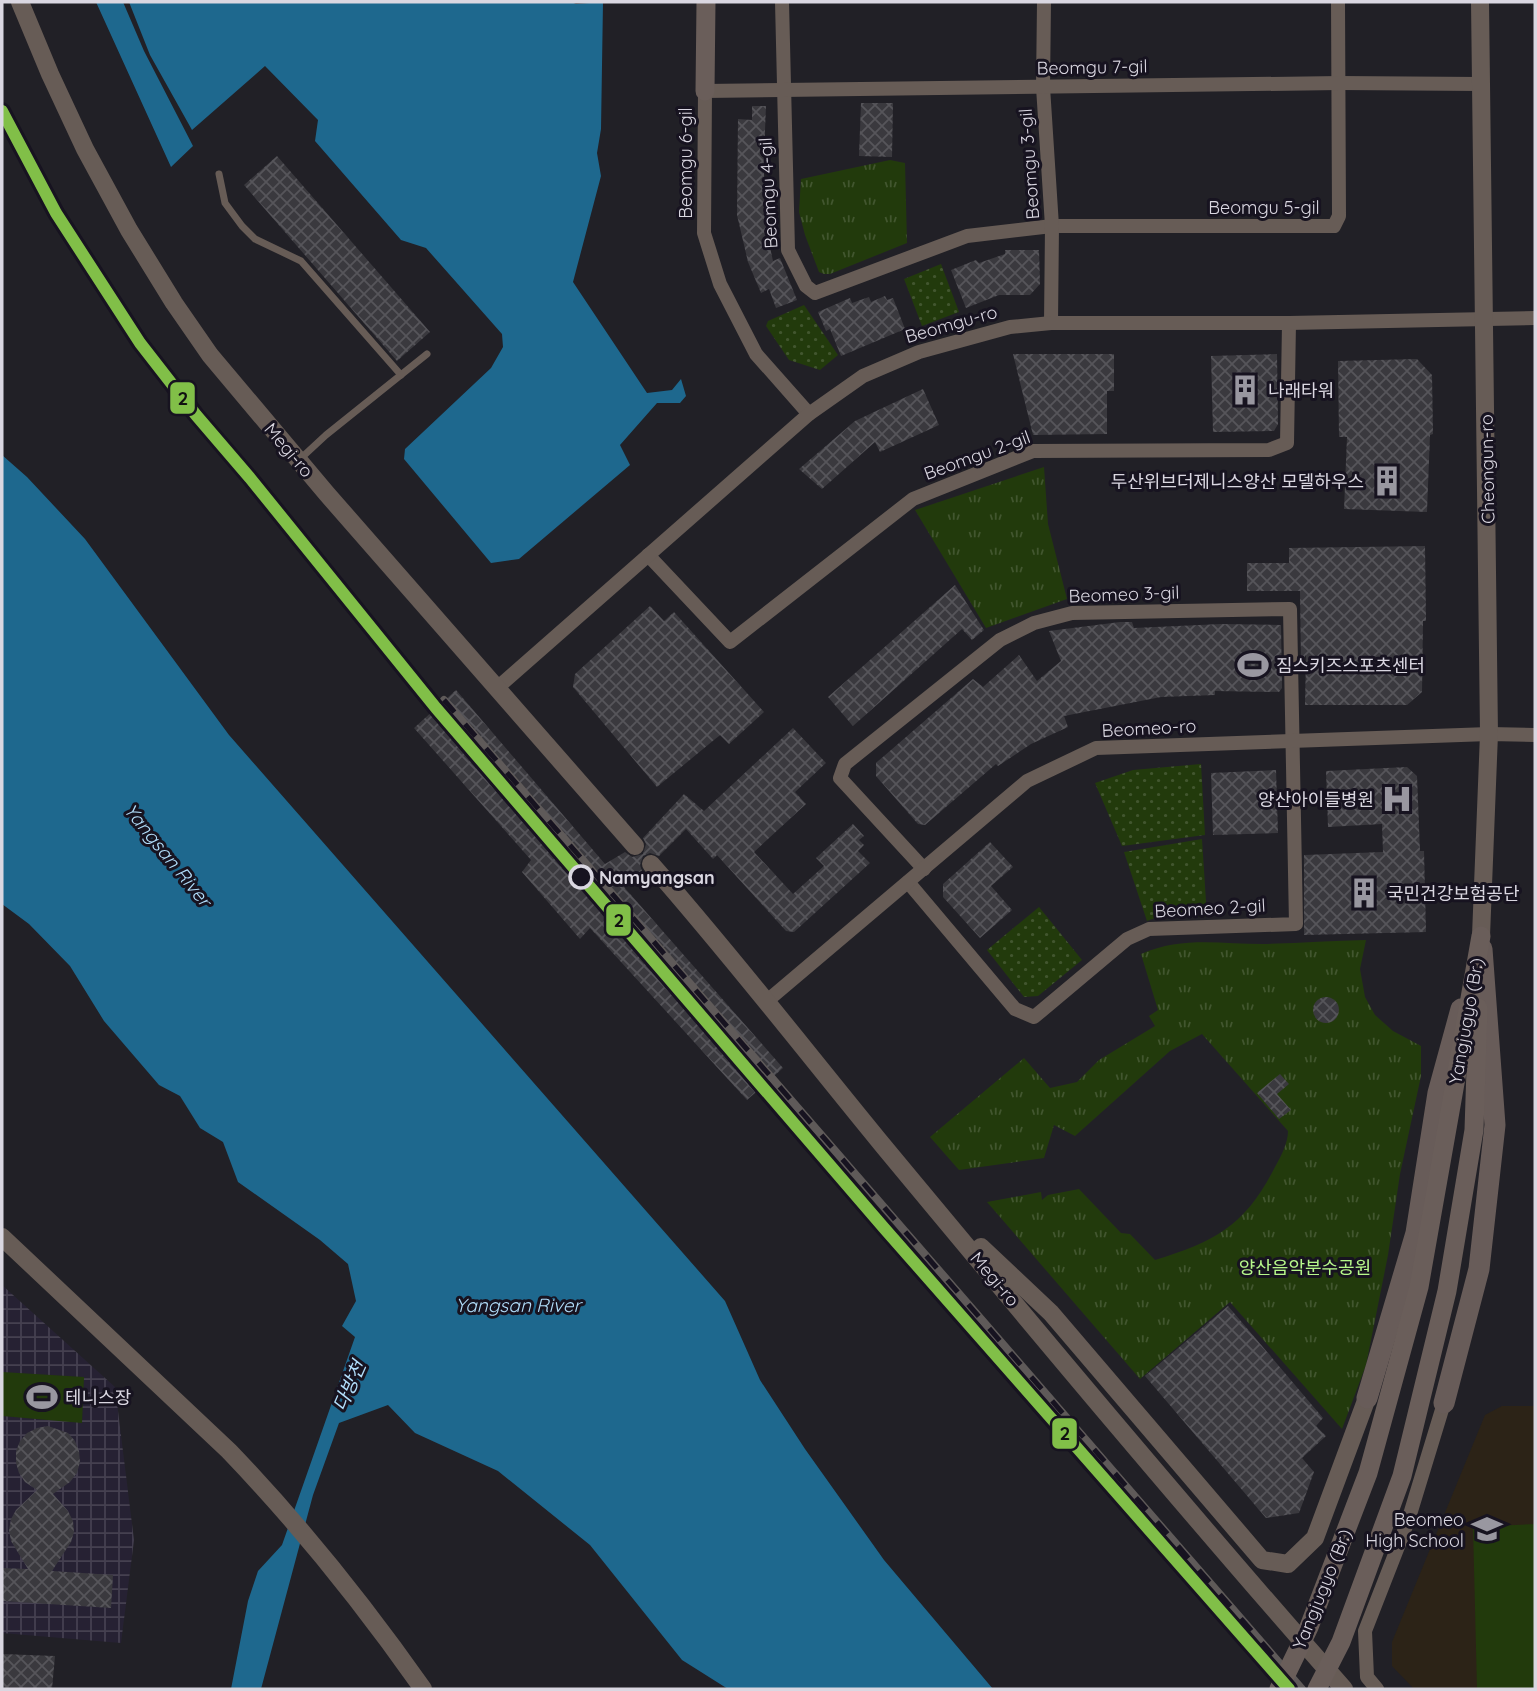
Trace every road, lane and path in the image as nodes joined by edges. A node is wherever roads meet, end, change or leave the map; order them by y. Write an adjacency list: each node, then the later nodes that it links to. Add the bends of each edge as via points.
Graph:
1 (20, 2): 21 (street, Megi-ro, via 85,149 129,230 210,355)
2 (706, 2): 11 (main road)
3 (782, 2): 10 (street, Beomgu 4-gil)
4 (1044, 2): 9 (street, Beomgu 3-gil)
5 (1338, 2): 7 (street, Beomgu 5-gil)
6 (1480, 2): 8 (street, Cheongun-ro)
7 (1340, 83): 8 (street, Beomgu 7-gil); 9 (street, Beomgu 7-gil); 13 (street, Beomgu 5-gil, via 1339,216 1334,226)
8 (1480, 84): 15 (street, Cheongun-ro)
9 (1044, 87): 10 (street, Beomgu 7-gil); 13 (street, Beomgu 3-gil)
10 (783, 90): 11 (street, Beomgu 7-gil); 13 (street, Beomgu 4-gil, via 788,250 806,286 816,293 967,236)
11 (705, 91): 20 (street, Beomgu 6-gil, via 704,233 720,284 756,354)
12 (219, 174): 19 (lane, via 225,203 242,226 255,239 301,261)
13 (1052, 226): 16 (street, Beomgu 3-gil)
14 (1535, 318): 15 (street, Beomgu-ro)
15 (1485, 320): 17 (street, Beomgu-ro); 24 (street, Cheongun-ro)
16 (1051, 324): 17 (street, Beomgu-ro); 20 (street, Beomgu-ro, via 1010,327 919,352 863,376)
17 (1289, 324): 22 (street, Beomgu 2-gil, via 1287,443 1269,450 1033,451 912,499 730,642)
18 (427, 354): 19 (lane)
19 (401, 375): 21 (lane)
20 (809, 414): 22 (street, Beomgu-ro)
21 (298, 461): 23 (street, Megi-ro)
22 (648, 555): 23 (street, Beomgu-ro)
23 (497, 688): 27 (street, Megi-ro)
24 (1489, 734): 25 (street, Beomeo-ro); 26 (street, Beomeo-ro); 31 (street, Cheongun-ro)
25 (1535, 735)
26 (1292, 741): 29 (street, Beomeo-ro, via 1096,748 1027,781); 29 (street, Beomeo 3-gil, via 1290,609 1072,613 1034,623 1000,640 845,764 840,778); 30 (street, Beomeo 2-gil, via 1296,923 1149,929 1127,939 1034,1017 1015,1009)
27 (635, 846)
28 (651, 864): 32 (street, Megi-ro)
29 (924, 869): 30 (street, Beomeo-ro)
30 (908, 882): 32 (street, Beomeo-ro)
31 (1481, 936): 35 (main road, via 1438,1093 1416,1233); 36 (main road, via 1494,1125 1479,1269); 38 (main road, Yangjugyo (Br.), bridge, via 1415,1300 1368,1472 1310,1627); 39 (main road, Yangjugyo (Br.), bridge, via 1474,1130 1447,1291 1402,1476 1341,1642)
32 (767, 1001): 33 (street, Megi-ro)
33 (927, 1198): 35 (street, via 1051,1313 1262,1560 1288,1563 1315,1538); 40 (street, Megi-ro)
34 (2, 1237): 37 (street, via 263,1487 329,1564)
35 (1367, 1398)
36 (1444, 1404): 41 (street, via 1408,1521 1365,1631 1367,1677)
37 (423, 1689)
38 (1279, 1689)
39 (1317, 1689)
40 (1344, 1689)
41 (1377, 1689)

